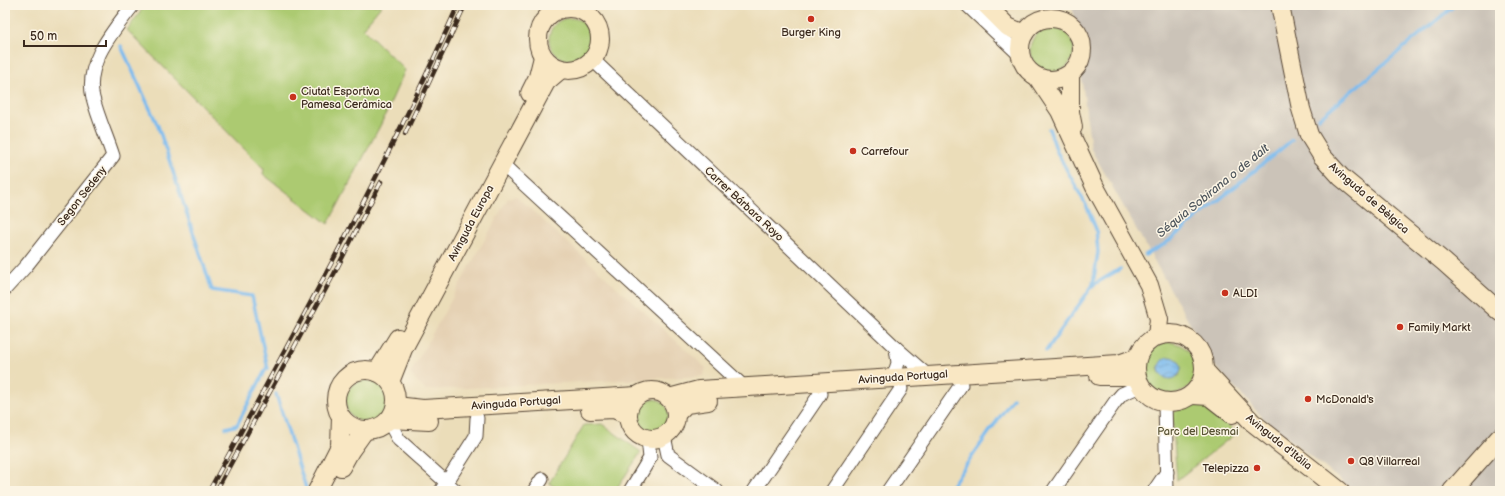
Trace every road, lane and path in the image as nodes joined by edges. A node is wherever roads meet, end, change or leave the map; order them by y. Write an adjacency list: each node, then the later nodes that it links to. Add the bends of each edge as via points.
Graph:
1 (133, 5): 19 (street, Segon Sedeny, via 105,41 92,71 92,96 113,156)
2 (967, 5): 10 (street)
3 (986, 5): 9 (main road, via 1008,27)
4 (569, 6): 6 (main road); 11 (main road, via 550,14 543,21 538,44)
5 (1283, 10): 20 (main road, Avinguda de Bèlgica, via 1301,110 1310,135 1322,156 1341,177)
6 (592, 11): 12 (main road, via 600,38 598,52)
7 (1043, 12): 8 (main road, via 1053,18); 9 (main road)
8 (1062, 13): 14 (main road, via 1075,29 1083,46 1078,65)
9 (1024, 34): 10 (main road, via 1020,45)
10 (1021, 56): 15 (main road, via 1025,66)
11 (543, 57): 13 (main road); 28 (main road, Avinguda Europa, via 538,77 394,345)
12 (593, 60): 13 (main road, via 578,70); 23 (street, Carrer Bárbara Royo)
13 (560, 70): 17 (main road, Avinguda Europa, via 546,82)
14 (1070, 75): 15 (main road, via 1054,80); 16 (main road, via 1070,112)
15 (1038, 78): 16 (main road, via 1060,110)
16 (1079, 151): 18 (main road, via 1095,187)
17 (502, 164): 24 (street); 28 (main road, Avinguda Europa, via 403,349)
18 (1148, 285): 21 (main road, via 1158,292); 22 (main road, via 1159,319)
19 (5, 290)
20 (1497, 305)
21 (1181, 335): 22 (main road); 25 (main road, via 1194,343 1202,356)
22 (1157, 336): 26 (main road, via 1144,345)
23 (896, 348): 27 (street, Carrer Bárbara Royo); 29 (street)
24 (722, 367): 31 (street); 32 (street)
25 (1205, 371): 34 (main road, via 1201,384); 62 (main road, Avinguda d'Itàlia, via 1252,422)
26 (1137, 374): 27 (main road, Avinguda Portugal, via 1119,364); 30 (main road, Avinguda Portugal); 36 (main road, via 1150,398); 58 (street)
27 (928, 376): 29 (main road, Avinguda Portugal)
28 (384, 377): 38 (main road, via 394,389); 40 (main road, via 368,370 359,371 343,381 336,399)
29 (897, 383): 30 (main road, Avinguda Portugal); 31 (main road, Avinguda Portugal); 33 (main road, Avinguda Portugal); 56 (street)
30 (961, 385): 57 (street)
31 (744, 387): 32 (main road, Avinguda Portugal)
32 (718, 389): 37 (main road, Avinguda Portugal, via 699,390)
33 (820, 394): 37 (main road, Avinguda Portugal); 55 (street)
34 (1193, 395): 36 (main road, via 1180,402); 61 (main road, Avinguda d'Itàlia, via 1210,396 1220,403)
35 (637, 396): 37 (main road, via 644,392 657,391); 38 (main road, Avinguda Portugal, via 424,409); 39 (main road, via 632,401)
36 (1165, 403): 47 (street)
37 (673, 406): 43 (main road, via 674,426)
38 (391, 415): 41 (main road, Avinguda Portugal, via 424,421); 42 (main road, via 382,426); 49 (street, via 399,440)
39 (628, 415): 41 (main road, Avinguda Portugal, via 614,409); 43 (main road, via 636,433)
40 (341, 417): 42 (main road, via 356,428); 50 (main road, via 340,446)
41 (477, 418): 49 (street, via 476,436)
42 (365, 430): 51 (main road)
43 (656, 437): 45 (street); 46 (street)
44 (1500, 437): 63 (main road)
45 (668, 455): 46 (street); 54 (street)
46 (650, 458): 53 (street)
47 (1167, 472): 59 (street); 60 (street)
48 (542, 479): 52 (street)
49 (447, 488)
50 (317, 491)
51 (328, 491)
52 (534, 491)
53 (630, 491)
54 (717, 491)
55 (754, 491)
56 (832, 491)
57 (888, 491)
58 (1053, 491)
59 (1154, 491)
60 (1167, 491)
61 (1327, 491)
62 (1340, 491)
63 (1452, 491)

